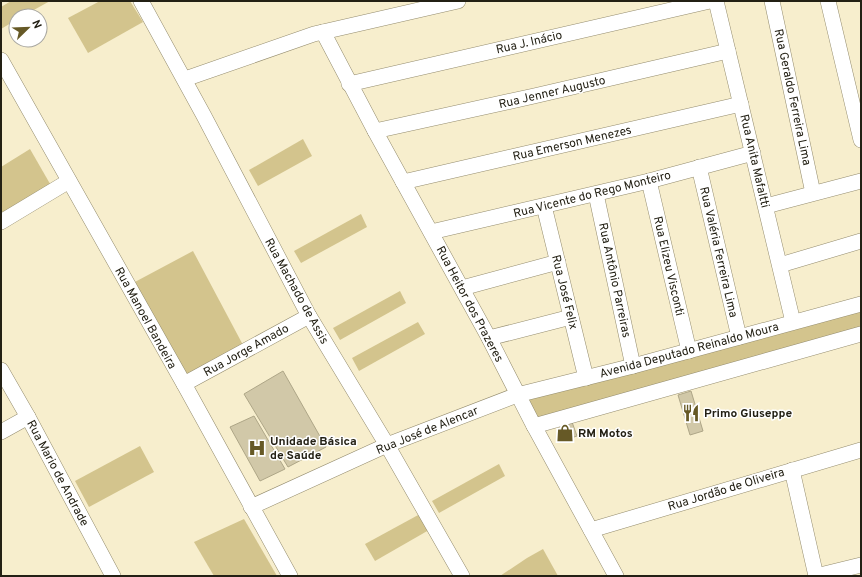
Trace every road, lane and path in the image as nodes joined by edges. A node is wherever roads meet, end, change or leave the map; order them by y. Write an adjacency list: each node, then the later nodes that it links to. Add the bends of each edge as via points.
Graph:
1 (141, 1): 10 (street, Rua Machado de Assis)
2 (458, 1): 7 (street)
3 (710, 1): 11 (street, Rua J. Inácio)
4 (716, 1): 8 (street, Rua Anita Mafaltti)
5 (772, 1): 21 (street, Rua Geraldo Ferreira Lima)
6 (828, 1): 14 (street)
7 (322, 32): 10 (street); 11 (street, Rua Heitor dos Prazeres)
8 (728, 51): 12 (street, Rua Anita Mafaltti); 13 (street, Rua Jenner Augusto)
9 (1, 60): 17 (street, Rua Manoel Bandeira)
10 (185, 79): 32 (street, Rua Machado de Assis)
11 (349, 84): 13 (street, Rua Heitor dos Prazeres)
12 (741, 104): 15 (street, Rua Anita Mafaltti); 20 (street, Rua Emerson Menezes)
13 (375, 132): 20 (street, Rua Heitor dos Prazeres)
14 (861, 140)
15 (753, 153): 16 (street, Rua Vicente do Rego Monteiro); 24 (street, Rua Anita Mafaltti)
16 (699, 167): 18 (street, Rua Vicente do Rego Monteiro); 36 (street, Rua Valéria Ferreira Lima)
17 (69, 181): 25 (street); 42 (street, Rua Manoel Bandeira)
18 (649, 181): 22 (street, Rua Vicente do Rego Monteiro); 38 (street, Rua Elizeu Visconti)
19 (861, 181): 21 (street)
20 (403, 182): 26 (street, Rua Heitor dos Prazeres)
21 (814, 193): 24 (street)
22 (596, 194): 23 (street, Rua Vicente do Rego Monteiro); 39 (street, Rua Antônio Parreiras)
23 (544, 206): 26 (street, Rua Vicente do Rego Monteiro); 28 (street, Rua José Felix)
24 (766, 206): 29 (street, Rua Anita Mafaltti)
25 (1, 222)
26 (431, 232): 30 (street, Rua Heitor dos Prazeres)
27 (861, 241): 29 (street)
28 (558, 262): 30 (street); 33 (street, Rua José Felix)
29 (780, 265): 34 (street, Rua Anita Mafaltti)
30 (462, 288): 37 (street, Rua Heitor dos Prazeres)
31 (861, 304): 34 (street, Avenida Deputado Reinaldo Moura)
32 (309, 316): 42 (street, Rua Jorge Amado); 47 (street, Rua Machado de Assis)
33 (571, 317): 37 (street); 41 (street, Rua José Felix)
34 (793, 322): 36 (street, Avenida Deputado Reinaldo Moura)
35 (861, 334): 45 (street)
36 (739, 337): 38 (street, Avenida Deputado Reinaldo Moura)
37 (489, 338): 43 (street, Rua Heitor dos Prazeres)
38 (689, 351): 39 (street, Avenida Deputado Reinaldo Moura)
39 (633, 366): 41 (street, Avenida Deputado Reinaldo Moura)
40 (1, 370): 44 (street, Rua Mario de Andrade)
41 (586, 378): 43 (street, Avenida Deputado Reinaldo Moura)
42 (184, 384): 50 (street, Rua Manoel Bandeira)
43 (517, 395): 45 (street, Rua Heitor dos Prazeres); 47 (street, Rua José de Alencar)
44 (28, 417): 46 (street); 53 (street, Rua Mario de Andrade)
45 (534, 426): 51 (street, Rua Heitor dos Prazeres)
46 (1, 432)
47 (387, 445): 50 (street, Rua José de Alencar); 55 (street, Rua Machado de Assis)
48 (861, 450): 49 (street, Rua Jordão de Oliveira)
49 (792, 470): 51 (street, Rua Jordão de Oliveira); 57 (street)
50 (251, 507): 54 (street, Rua Manoel Bandeira)
51 (590, 530): 56 (street, Rua Heitor dos Prazeres)
52 (861, 565): 57 (street)
53 (113, 576)
54 (290, 576)
55 (462, 576)
56 (616, 576)
57 (816, 576)

